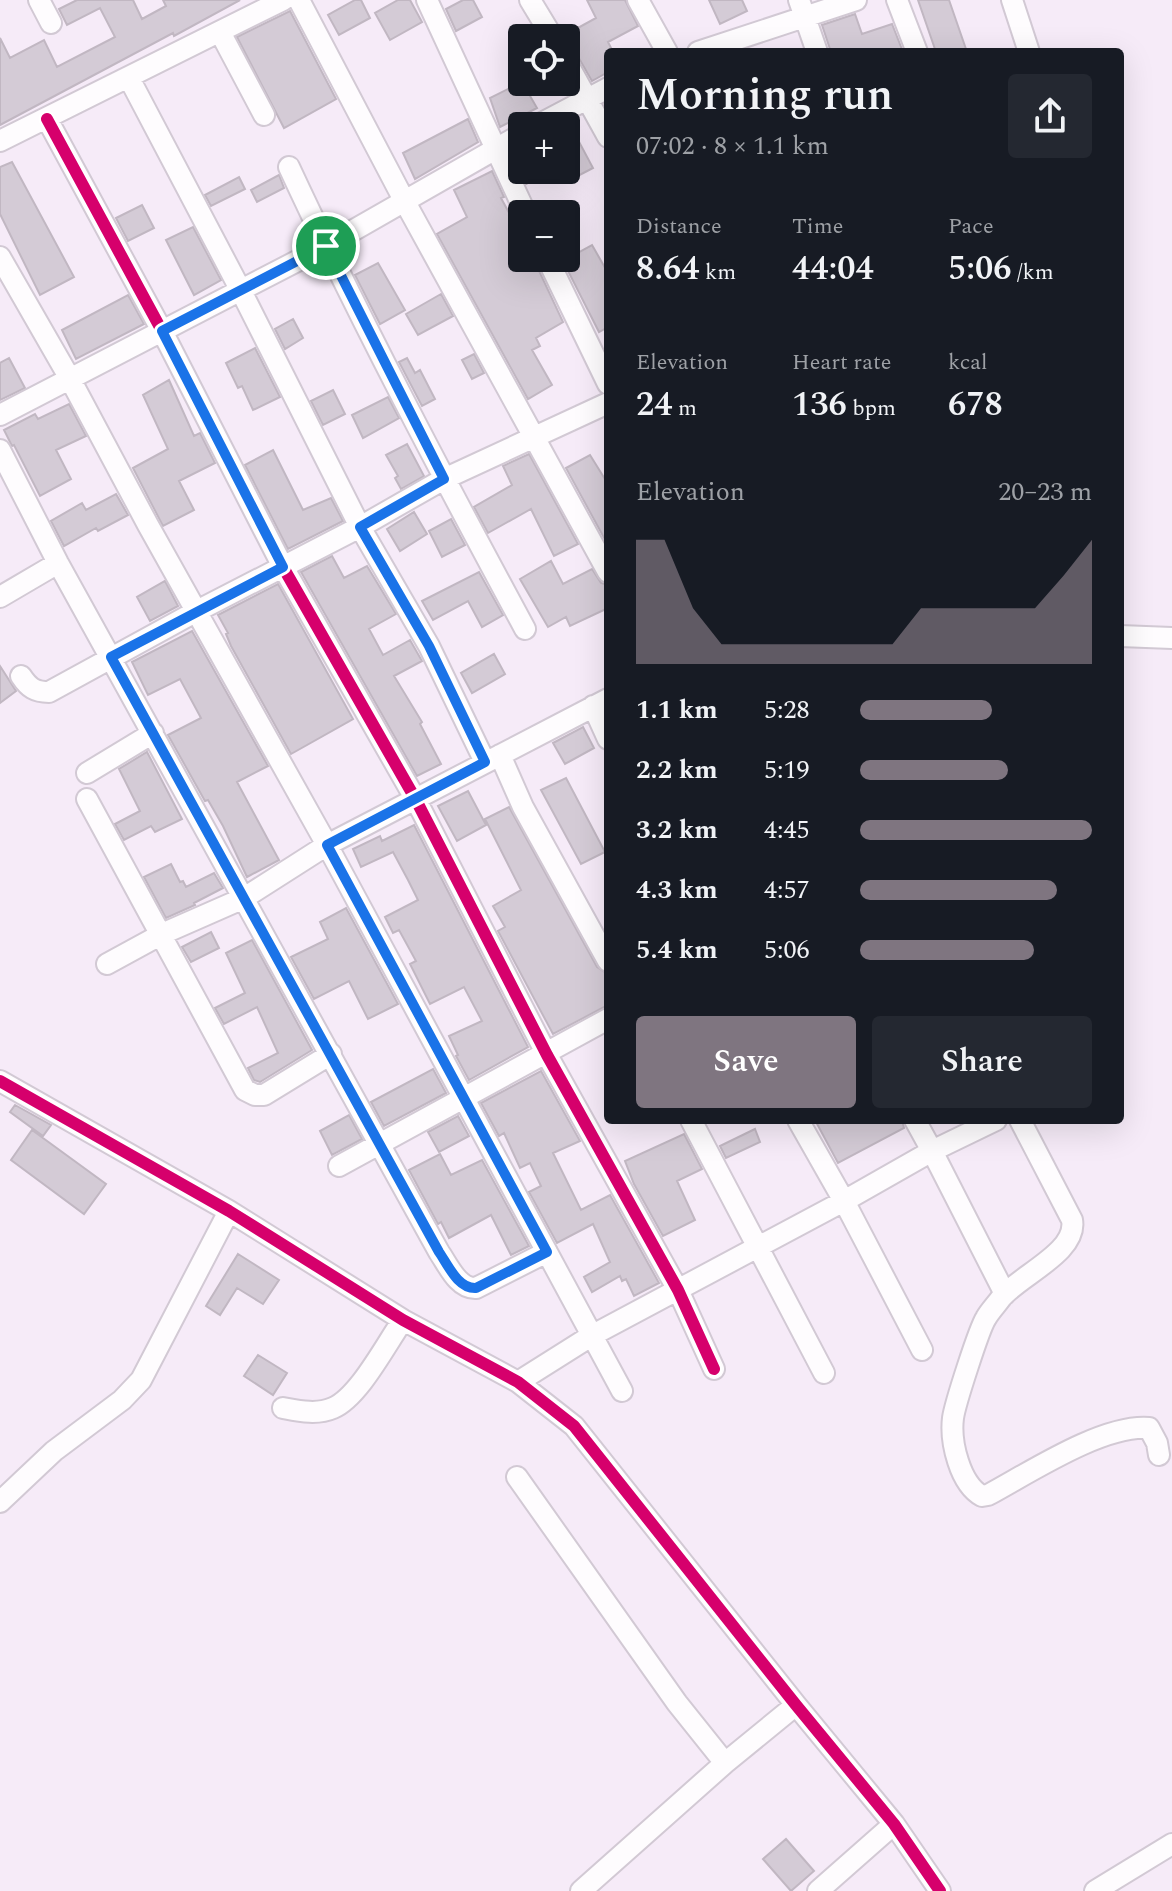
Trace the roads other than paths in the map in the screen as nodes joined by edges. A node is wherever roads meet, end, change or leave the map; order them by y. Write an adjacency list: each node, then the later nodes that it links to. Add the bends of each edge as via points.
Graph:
1 (39, 0): 11 (street)
2 (283, 0): 13 (street)
3 (299, 0): 32 (street)
4 (427, 0): 29 (street)
5 (530, 0): 12 (street)
6 (638, 0): 14 (street)
7 (856, 0): 10 (street)
8 (897, 0): 17 (street)
9 (1012, 0): 18 (street)
10 (801, 8): 15 (street); 16 (street)
11 (51, 23)
12 (545, 24)
13 (220, 32): 19 (street); 24 (street)
14 (665, 48)
15 (707, 48)
16 (816, 48)
17 (915, 48)
18 (1028, 48)
19 (129, 78): 25 (street); 36 (street)
20 (580, 85): 22 (street)
21 (604, 90): 22 (street)
22 (587, 97): 23 (street); 26 (street)
23 (561, 112)
24 (264, 115)
25 (47, 119): 27 (street); 37 (street)
26 (604, 129)
27 (0, 141)
28 (508, 142): 29 (street)
29 (495, 149): 31 (street); 32 (street)
30 (289, 167): 33 (street)
31 (519, 200)
32 (405, 202): 33 (street); 42 (street)
33 (326, 246): 36 (street); 44 (street)
34 (0, 257): 39 (street)
35 (554, 272): 38 (street)
36 (240, 289): 37 (street); 45 (street)
37 (162, 331): 39 (street); 48 (street)
38 (604, 376)
39 (69, 377): 41 (street); 50 (street)
40 (604, 405): 42 (street)
41 (0, 415)
42 (534, 439): 44 (street); 47 (street)
43 (0, 450): 46 (street)
44 (444, 479): 45 (street); 51 (street)
45 (360, 527): 48 (street); 58 (street)
46 (58, 563): 49 (street); 54 (street)
47 (604, 565)
48 (283, 567): 50 (street); 61 (street)
49 (0, 597)
50 (197, 611): 54 (street); 62 (street)
51 (525, 629)
52 (1124, 636): 53 (street)
53 (1172, 638)
54 (111, 657): 55 (street, via 49,692 37,692); 57 (street)
55 (21, 676)
56 (601, 702): 58 (street)
57 (153, 733): 59 (street); 63 (street)
58 (492, 758): 61 (street); 65 (street)
59 (87, 773)
60 (87, 799): 64 (street)
61 (416, 800): 62 (street); 69 (street)
62 (327, 845): 63 (street); 71 (street)
63 (244, 898): 64 (street); 68 (street)
64 (162, 934): 66 (street); 68 (street, via 249,1094 264,1095)
65 (604, 954)
66 (107, 964)
67 (604, 1021): 69 (street)
68 (331, 1054): 77 (street)
69 (547, 1055): 71 (street); 84 (street)
70 (0, 1081): 81 (street)
71 (465, 1099): 77 (street); 83 (street)
72 (693, 1124): 82 (street)
73 (800, 1124): 80 (street)
74 (917, 1124): 78 (street)
75 (988, 1124): 78 (street)
76 (1022, 1124): 85 (street, via 1073,1228 1064,1247)
77 (377, 1144): 79 (street); 83 (street, via 439,1252 468,1289)
78 (932, 1151): 80 (street); 85 (street)
79 (339, 1166)
80 (844, 1201): 82 (street); 88 (street)
81 (229, 1211): 86 (street); 96 (street, via 141,1380)
82 (759, 1248): 84 (street); 90 (street)
83 (547, 1252): 87 (street)
84 (678, 1290): 87 (street); 89 (street)
85 (1005, 1294): 94 (street, via 984,1320 953,1418 954,1447 969,1487 988,1495 1087,1441 1138,1427 1149,1428)
86 (403, 1320): 91 (street); 93 (street, via 342,1403 330,1410)
87 (591, 1336): 91 (street); 92 (street)
88 (922, 1350)
89 (714, 1369)
90 (824, 1373)
91 (518, 1382): 97 (street, via 574,1426)
92 (622, 1391)
93 (283, 1408)
94 (1159, 1455)
95 (517, 1477): 98 (street)
96 (0, 1502)
97 (796, 1705): 98 (street); 99 (street)
98 (725, 1763): 101 (street)
99 (894, 1824): 102 (street); 103 (street)
100 (1172, 1844): 104 (street)
101 (581, 1891)
102 (818, 1891)
103 (940, 1891)
104 (1095, 1891)

